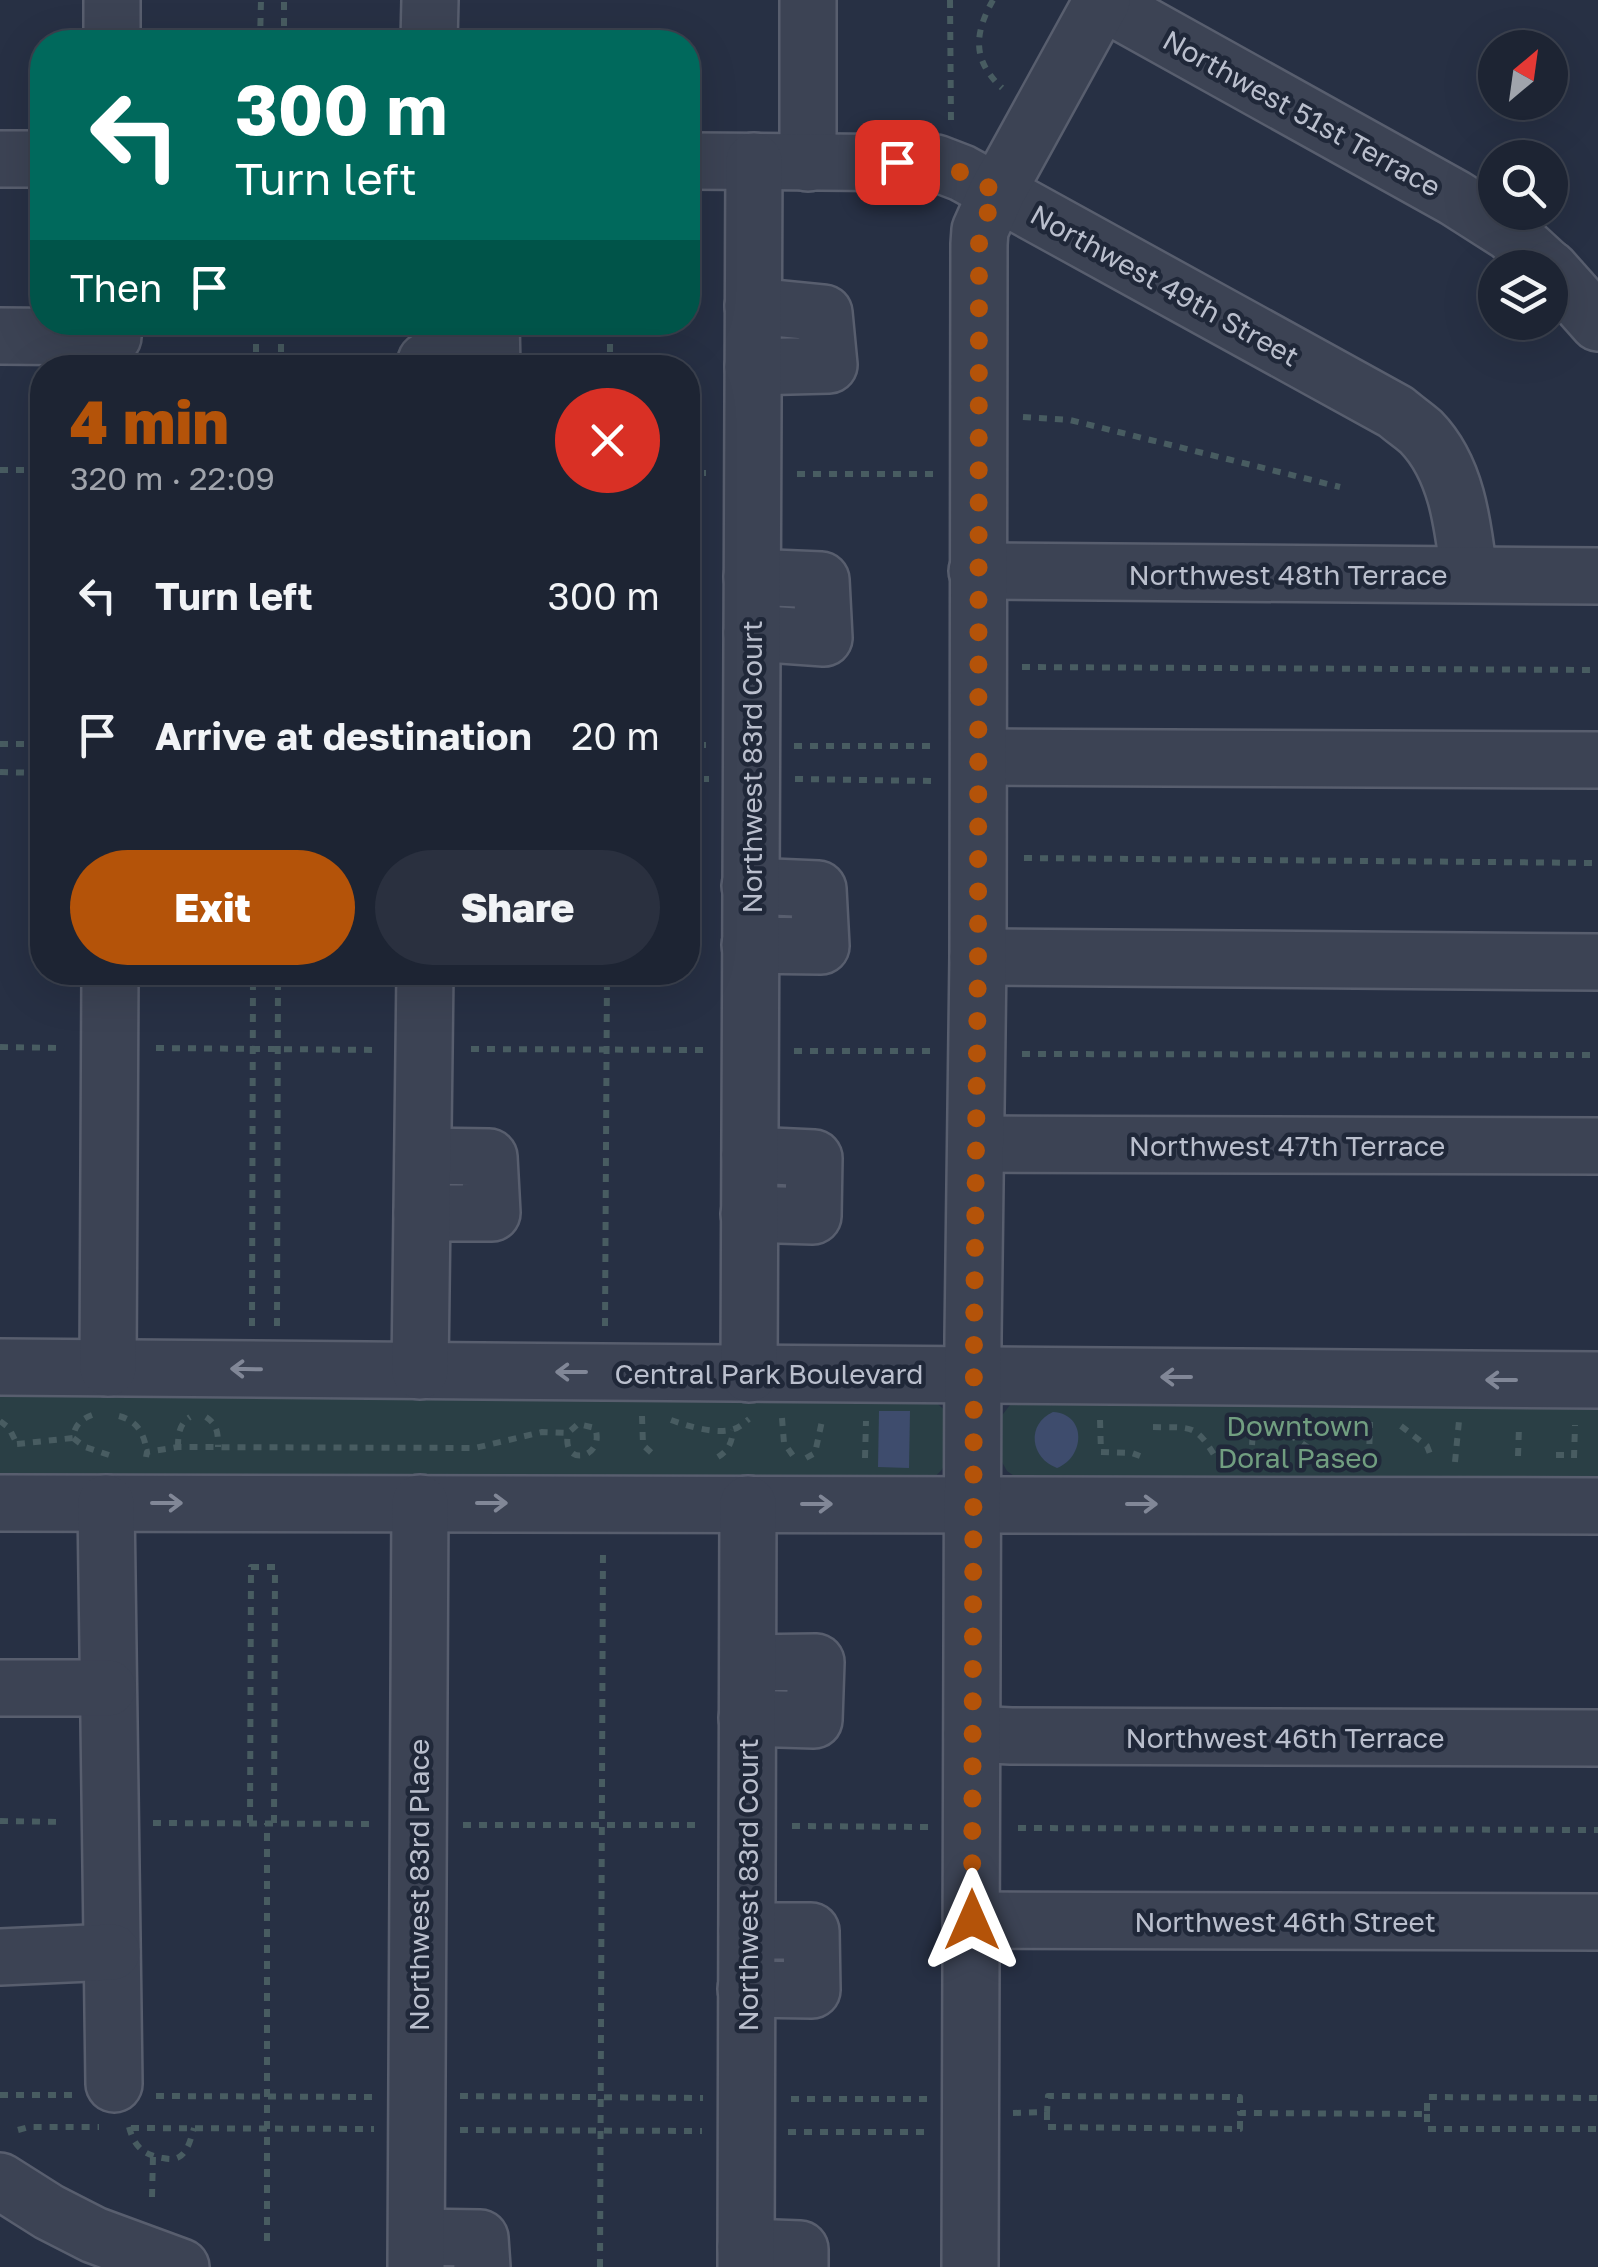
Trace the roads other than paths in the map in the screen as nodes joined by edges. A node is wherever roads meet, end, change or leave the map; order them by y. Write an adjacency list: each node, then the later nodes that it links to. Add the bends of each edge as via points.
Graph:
1 (112, 0): 5 (street)
2 (430, 0): 6 (street)
3 (808, 0): 11 (street)
4 (1101, 1): 12 (street); 13 (street, Northwest 51st Terrace, via 1454,198)
5 (112, 30)
6 (429, 30)
7 (0, 158): 8 (street)
8 (30, 159)
9 (700, 161): 10 (street, Northwest 49th Street)
10 (754, 161): 11 (street, Northwest 49th Street); 15 (street, Northwest 83rd Court)
11 (808, 162): 12 (street, Northwest 49th Street, via 936,163)
12 (997, 192): 20 (street, via 979,244); 21 (street, Northwest 49th Street, via 1379,402 1421,432 1455,494)
13 (1530, 250)
14 (1568, 289): 16 (street, Northwest 51st Terrace)
15 (753, 306): 19 (street, Northwest 83rd Court); 19 (street, via 824,313 829,364)
16 (1598, 323)
17 (0, 336): 18 (street)
18 (113, 342)
19 (753, 367): 22 (street, Northwest 83rd Court)
20 (977, 571): 21 (street, Northwest 48th Terrace); 26 (street)
21 (1469, 574): 23 (street, Northwest 48th Terrace)
22 (752, 576): 24 (street, Northwest 83rd Court); 24 (street, via 821,580 824,638)
23 (1598, 576)
24 (752, 633): 36 (street, Northwest 83rd Court, via 749,1214)
25 (1598, 760): 26 (street)
26 (952, 761): 27 (street)
27 (978, 957): 28 (street); 31 (street)
28 (1598, 962)
29 (110, 985): 38 (street)
30 (425, 985): 34 (street)
31 (977, 1144): 32 (street, Northwest 47th Terrace); 35 (street)
32 (1598, 1146)
33 (0, 1366): 38 (street, Central Park Boulevard)
34 (420, 1371): 36 (street, Central Park Boulevard, one-way to 34); 38 (street, Central Park Boulevard, one-way to 38)
35 (974, 1375): 36 (street, Central Park Boulevard); 37 (street, Central Park Boulevard, one-way to 35); 44 (street)
36 (765, 1391)
37 (1589, 1396)
38 (106, 1399)
39 (109, 1480): 41 (street); 42 (street, one-way to 42); 46 (street)
40 (1588, 1487): 44 (street, one-way to 40)
41 (0, 1503)
42 (420, 1503): 43 (street, one-way to 43); 55 (street, Northwest 83rd Place)
43 (748, 1504): 44 (street, one-way to 44); 56 (street, Northwest 83rd Court)
44 (974, 1504): 47 (street)
45 (0, 1688): 46 (street)
46 (108, 1688): 51 (street)
47 (972, 1734): 48 (street, Northwest 46th Terrace); 49 (street)
48 (1598, 1738)
49 (972, 1920): 50 (street, Northwest 46th Street); 60 (street)
50 (1598, 1922)
51 (112, 1952): 52 (street); 53 (street)
52 (0, 1957)
53 (118, 2101)
54 (0, 2182): 57 (street, via 94,2235)
55 (416, 2252): 58 (street, via 480,2238)
56 (746, 2257): 59 (street, via 800,2249)
57 (181, 2267)
58 (482, 2267)
59 (800, 2267)
60 (970, 2267)

